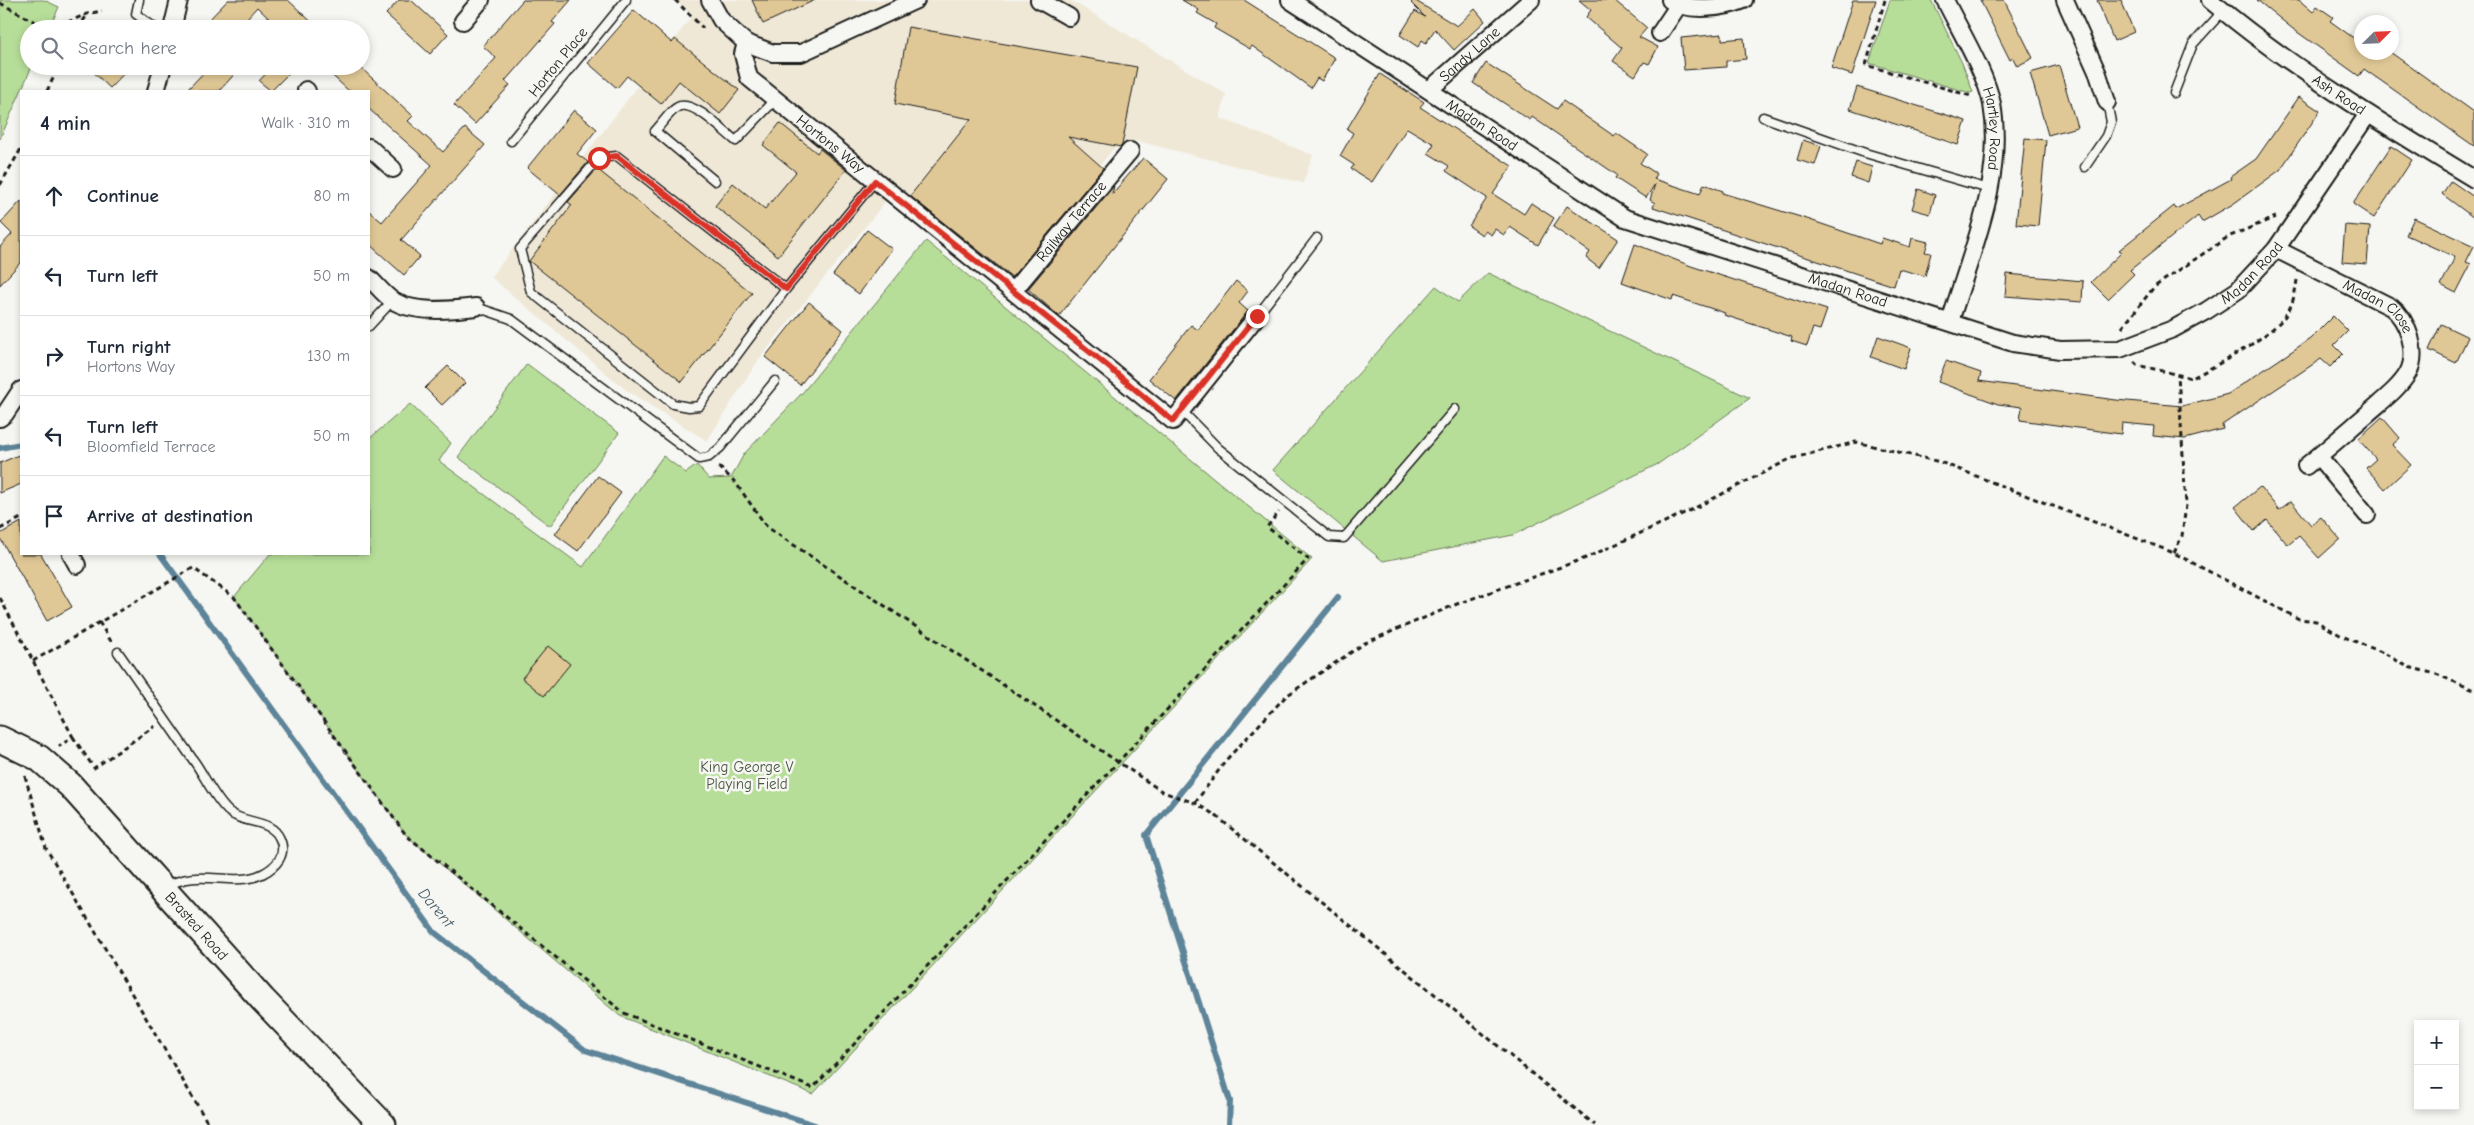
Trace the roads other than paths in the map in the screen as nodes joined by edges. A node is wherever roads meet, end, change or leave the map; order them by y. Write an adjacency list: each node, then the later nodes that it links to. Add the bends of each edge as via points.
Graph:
1 (139, 0): 17 (lane, via 136,14)
2 (180, 0): 18 (street)
3 (626, 0): 30 (lane, Horton Place)
4 (710, 0): 21 (street, via 721,20)
5 (916, 0): 21 (street, via 801,53 773,53)
6 (1039, 0): 16 (street)
7 (1290, 0): 24 (street, Madan Road)
8 (1531, 0): 24 (street, Sandy Lane)
9 (1744, 0): 14 (street, via 1698,8)
10 (1945, 0): 38 (street, Hartley Road, via 1992,102 1996,138)
11 (2066, 0): 27 (street, via 2105,70)
12 (2210, 0): 15 (street, Ash Road)
13 (475, 2): 19 (street)
14 (1674, 3): 20 (street)
15 (2223, 11): 25 (lane, via 2193,44); 28 (street, Ash Road)
16 (1068, 17)
17 (144, 20)
18 (174, 20)
19 (462, 21)
20 (1660, 33)
21 (746, 43): 26 (street, Hortons Way, via 742,54 749,78)
22 (160, 75): 23 (street)
23 (156, 90)
24 (1429, 90): 47 (street, Madan Road, via 1625,218)
25 (2174, 93)
26 (776, 99): 36 (lane, via 736,142 690,106 680,106 655,131); 37 (street, Hortons Way)
27 (2107, 102): 33 (lane, via 2110,122 2106,136)
28 (2368, 114): 35 (street, Ash Road); 40 (street, Madan Road)
29 (1763, 117): 38 (lane, via 1866,153)
30 (511, 141)
31 (370, 148): 34 (street)
32 (1130, 151): 43 (street, Railway Terrace)
33 (2084, 167)
34 (393, 169)
35 (2474, 179)
36 (715, 181)
37 (875, 181): 42 (lane); 43 (street, Hortons Way)
38 (1991, 189): 47 (street, Hartley Road)
39 (1317, 238): 46 (lane)
40 (2276, 249): 47 (street, Madan Road, via 2238,290 2206,311 2120,349 2060,350 2013,343); 54 (street, Madan Close, via 2397,311 2408,329 2412,359 2409,372 2388,396 2312,461)
41 (370, 279): 44 (street)
42 (786, 289): 42 (lane, via 617,156 599,158 520,249 531,292 673,404 689,407 699,406)
43 (1013, 291): 52 (street, Hortons Way)
44 (393, 300): 45 (street, via 437,310); 48 (lane)
45 (476, 307): 49 (lane, via 511,320 698,459 709,458 720,448)
46 (1257, 316): 52 (street)
47 (1950, 322)
48 (370, 325)
49 (775, 381)
50 (20, 396): 53 (street)
51 (1455, 409): 52 (lane, via 1344,538 1329,537)
52 (1177, 416)
53 (0, 418)
54 (2367, 515)
55 (118, 652): 57 (lane, via 229,812 274,829 283,849 281,859 261,875 176,880)
56 (8, 743): 57 (main road, Brasted Road, via 39,758 70,785)
57 (164, 888): 58 (main road, Brasted Road, via 263,1000)
58 (383, 1125)

